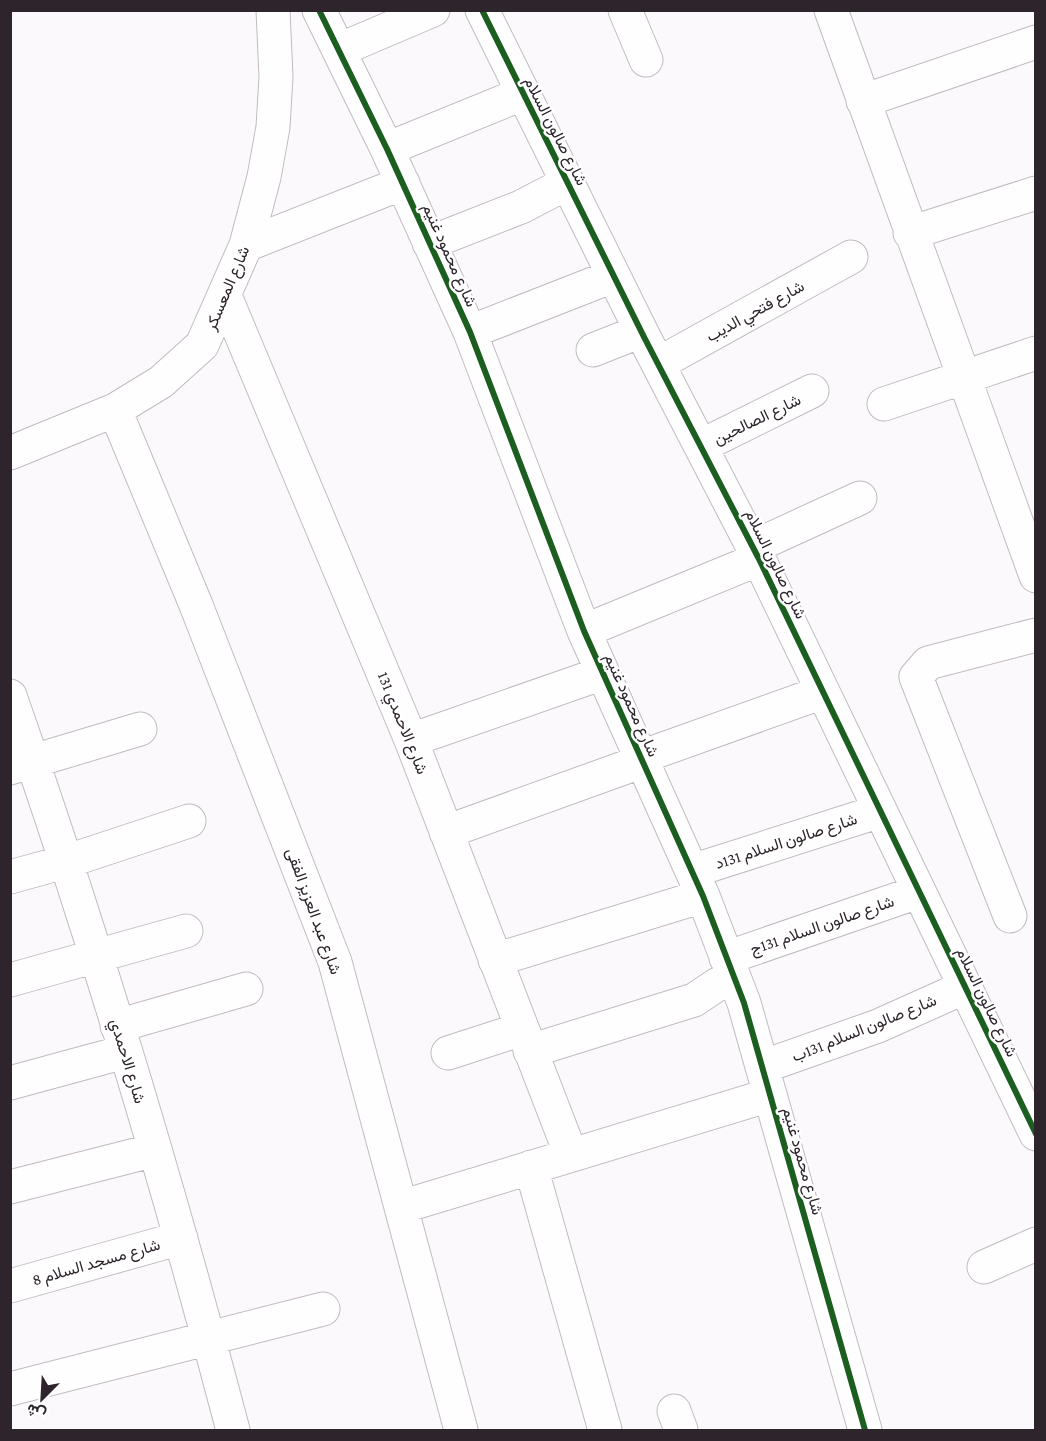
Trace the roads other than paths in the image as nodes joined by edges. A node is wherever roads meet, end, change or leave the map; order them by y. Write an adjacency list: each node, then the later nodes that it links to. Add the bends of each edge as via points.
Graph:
1 (273, 10): 18 (street, شارع المعسكر, via 273,127)
2 (319, 10): 8 (street, شارع محمود غنيم)
3 (433, 10): 8 (street)
4 (482, 10): 10 (street, شارع صالون السلام)
5 (625, 10): 9 (street)
6 (831, 10): 11 (street)
7 (1035, 42): 11 (street)
8 (339, 50): 12 (street, شارع محمود غنيم)
9 (646, 60)
10 (522, 94): 12 (street); 14 (street, شارع صالون السلام)
11 (863, 101): 16 (street)
12 (387, 149): 13 (street, شارع محمود غنيم)
13 (403, 183): 17 (street, شارع محمود غنيم); 18 (street)
14 (567, 183): 17 (street, via 521,207); 20 (street, شارع صالون السلام)
15 (1035, 193): 16 (street)
16 (910, 233): 27 (street)
17 (429, 243): 23 (street, شارع محمود غنيم)
18 (246, 245): 21 (street, شارع المعسكر)
19 (851, 257): 26 (street, شارع فتحي الديب)
20 (613, 276): 22 (street, شارع صالون السلام); 23 (street)
21 (225, 296): 30 (street, شارع المعسكر, via 202,345 161,382); 42 (street, شارع الاحمدي 131)
22 (641, 331): 24 (street); 26 (street, شارع صالون السلام)
23 (470, 332): 36 (street, شارع محمود غنيم)
24 (593, 351)
25 (1035, 353): 27 (street)
26 (658, 364): 31 (street, شارع صالون السلام)
27 (962, 376): 29 (street); 35 (street)
28 (812, 392): 31 (street, شارع الصالحين)
29 (884, 404)
30 (115, 410): 32 (street, شارع المعسكر); 70 (street, شارع عبد العزيز الفقى, via 196,604 335,962)
31 (701, 446): 34 (street, شارع صالون السلام)
32 (10, 453)
33 (860, 498): 34 (street)
34 (756, 553): 36 (street); 39 (street, شارع صالون السلام)
35 (1035, 576)
36 (584, 631): 38 (street, شارع محمود غنيم)
37 (1035, 635): 52 (street, via 928,663 916,677)
38 (603, 673): 42 (street); 43 (street, شارع محمود غنيم)
39 (823, 692): 43 (street); 45 (street, شارع صالون السلام)
40 (10, 696): 44 (street, شارع الاحمدي)
41 (140, 729): 44 (street)
42 (411, 740): 47 (street, شارع الاحمدي 131)
43 (642, 759): 47 (street); 50 (street, شارع محمود غنيم)
44 (22, 765): 48 (street, شارع الاحمدي)
45 (880, 811): 50 (street, شارع صالون السلام 131د); 51 (street, شارع صالون السلام)
46 (189, 821): 48 (street)
47 (446, 832): 55 (street, شارع الاحمدي 131)
48 (68, 861): 49 (street); 54 (street, شارع الاحمدي)
49 (10, 877)
50 (698, 883): 55 (street, شارع صالون السلام 131د); 56 (street, شارع محمود غنيم)
51 (918, 892): 56 (street, شارع صالون السلام 131ج); 58 (street, شارع صالون السلام)
52 (1010, 916)
53 (186, 931): 54 (street)
54 (96, 957): 57 (street); 60 (street, شارع الاحمدي)
55 (495, 960): 61 (street, شارع الاحمدي 131)
56 (731, 969): 61 (street, شارع صالون السلام 131ج, via 718,984 694,1000); 63 (street, شارع محمود غنيم)
57 (10, 980)
58 (965, 987): 63 (street, شارع صالون السلام 131ب); 65 (street, شارع صالون السلام)
59 (246, 989): 60 (street)
60 (121, 1039): 64 (street); 66 (street, شارع الاحمدي)
61 (526, 1040): 62 (street, شارع صالون السلام 131ج); 67 (street, شارع الاحمدي 131)
62 (448, 1053)
63 (766, 1081): 67 (street, شارع صالون السلام 131ب); 81 (street, شارع محمود غنيم)
64 (10, 1083)
65 (1035, 1134)
66 (154, 1150): 69 (street); 71 (street, شارع الاحمدي)
67 (570, 1155): 68 (street, شارع صالون السلام 131ب)
68 (531, 1167): 70 (street, شارع صالون السلام 131ب); 80 (street)
69 (10, 1187)
70 (401, 1207): 79 (street, شارع عبد العزيز الفقى)
71 (181, 1238): 74 (street, شارع مسجد السلام 8); 76 (street, شارع الاحمدي)
72 (1035, 1244): 73 (street)
73 (984, 1267)
74 (10, 1286)
75 (323, 1309): 76 (street)
76 (209, 1340): 77 (street); 78 (street, شارع الاحمدي)
77 (10, 1389)
78 (233, 1431)
79 (461, 1431)
80 (605, 1431)
81 (865, 1431)

